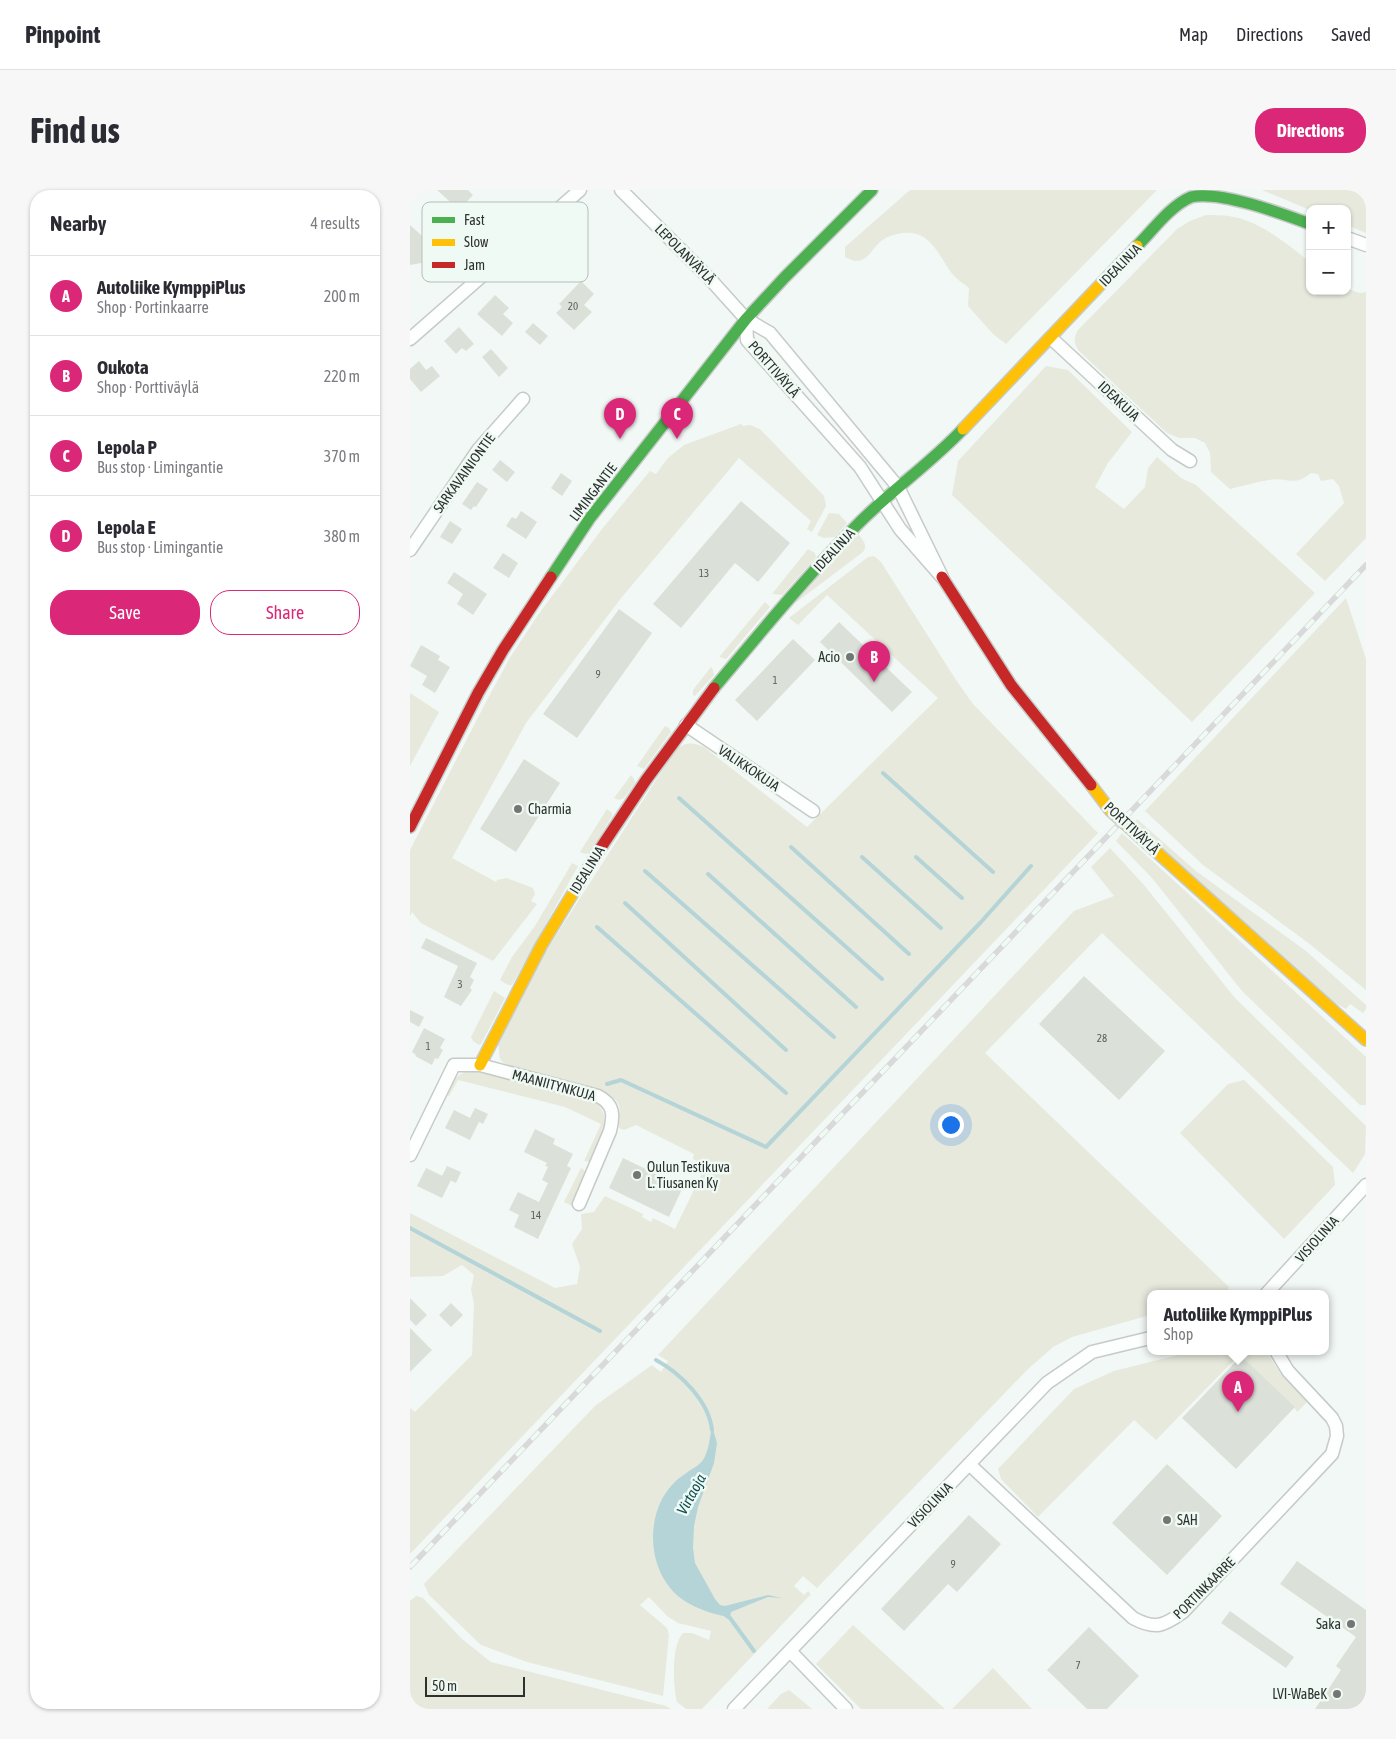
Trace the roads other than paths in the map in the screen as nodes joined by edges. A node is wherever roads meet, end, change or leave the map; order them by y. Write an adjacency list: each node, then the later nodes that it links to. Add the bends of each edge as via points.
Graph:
1 (580, 190): 4 (street)
2 (621, 190): 9 (street, LEPOLANVÄYLÄ)
3 (872, 190): 9 (street, LIMINGANTIE)
4 (566, 202)
5 (1306, 223): 10 (street, IDEALINJA, via 1232,196 1193,196 1174,208)
6 (1351, 239): 7 (street)
7 (1366, 245)
8 (475, 282): 11 (street)
9 (746, 320): 14 (street, PORTTIVÄYLÄ, via 770,333); 15 (street, PORTTIVÄYLÄ, via 748,340 860,467); 20 (street, LIMINGANTIE, via 590,518 529,609 478,693)
10 (1050, 338): 13 (street, IDEAKUJA, via 1172,450); 14 (street, IDEALINJA, via 942,452)
11 (410, 339)
12 (523, 399): 16 (street, SARKAVAINIONTIE, via 478,450)
13 (1190, 461)
14 (898, 487): 15 (street, IDEALINJA); 17 (street, PORTTIVÄYLÄ)
15 (882, 501): 17 (street, PORTTIVÄYLÄ, via 900,529); 18 (street, IDEALINJA, via 782,606)
16 (410, 550)
17 (942, 577): 21 (street, PORTTIVÄYLÄ, via 1011,685 1110,810)
18 (686, 725): 19 (street, VALIKKOKUJA); 22 (street, IDEALINJA, via 584,873 541,946)
19 (813, 811)
20 (410, 827)
21 (1366, 1040)
22 (480, 1065): 23 (street, via 454,1065); 25 (street, MAANIITYNKUJA, via 598,1096 609,1103 613,1114 610,1131)
23 (410, 1155)
24 (1366, 1185): 26 (street, VISIOLINJA)
25 (579, 1204)
26 (1270, 1290)
27 (1147, 1339): 29 (street, VISIOLINJA, via 1092,1352 1047,1383)
28 (1278, 1355): 29 (street, PORTINKAARRE, via 1288,1371 1332,1418 1336,1426 1336,1445 1332,1454 1183,1612 1168,1622 1156,1626 1133,1618)
29 (969, 1464): 30 (street, VISIOLINJA)
30 (790, 1650): 31 (street, VISIOLINJA); 32 (street)
31 (734, 1709)
32 (846, 1709)

